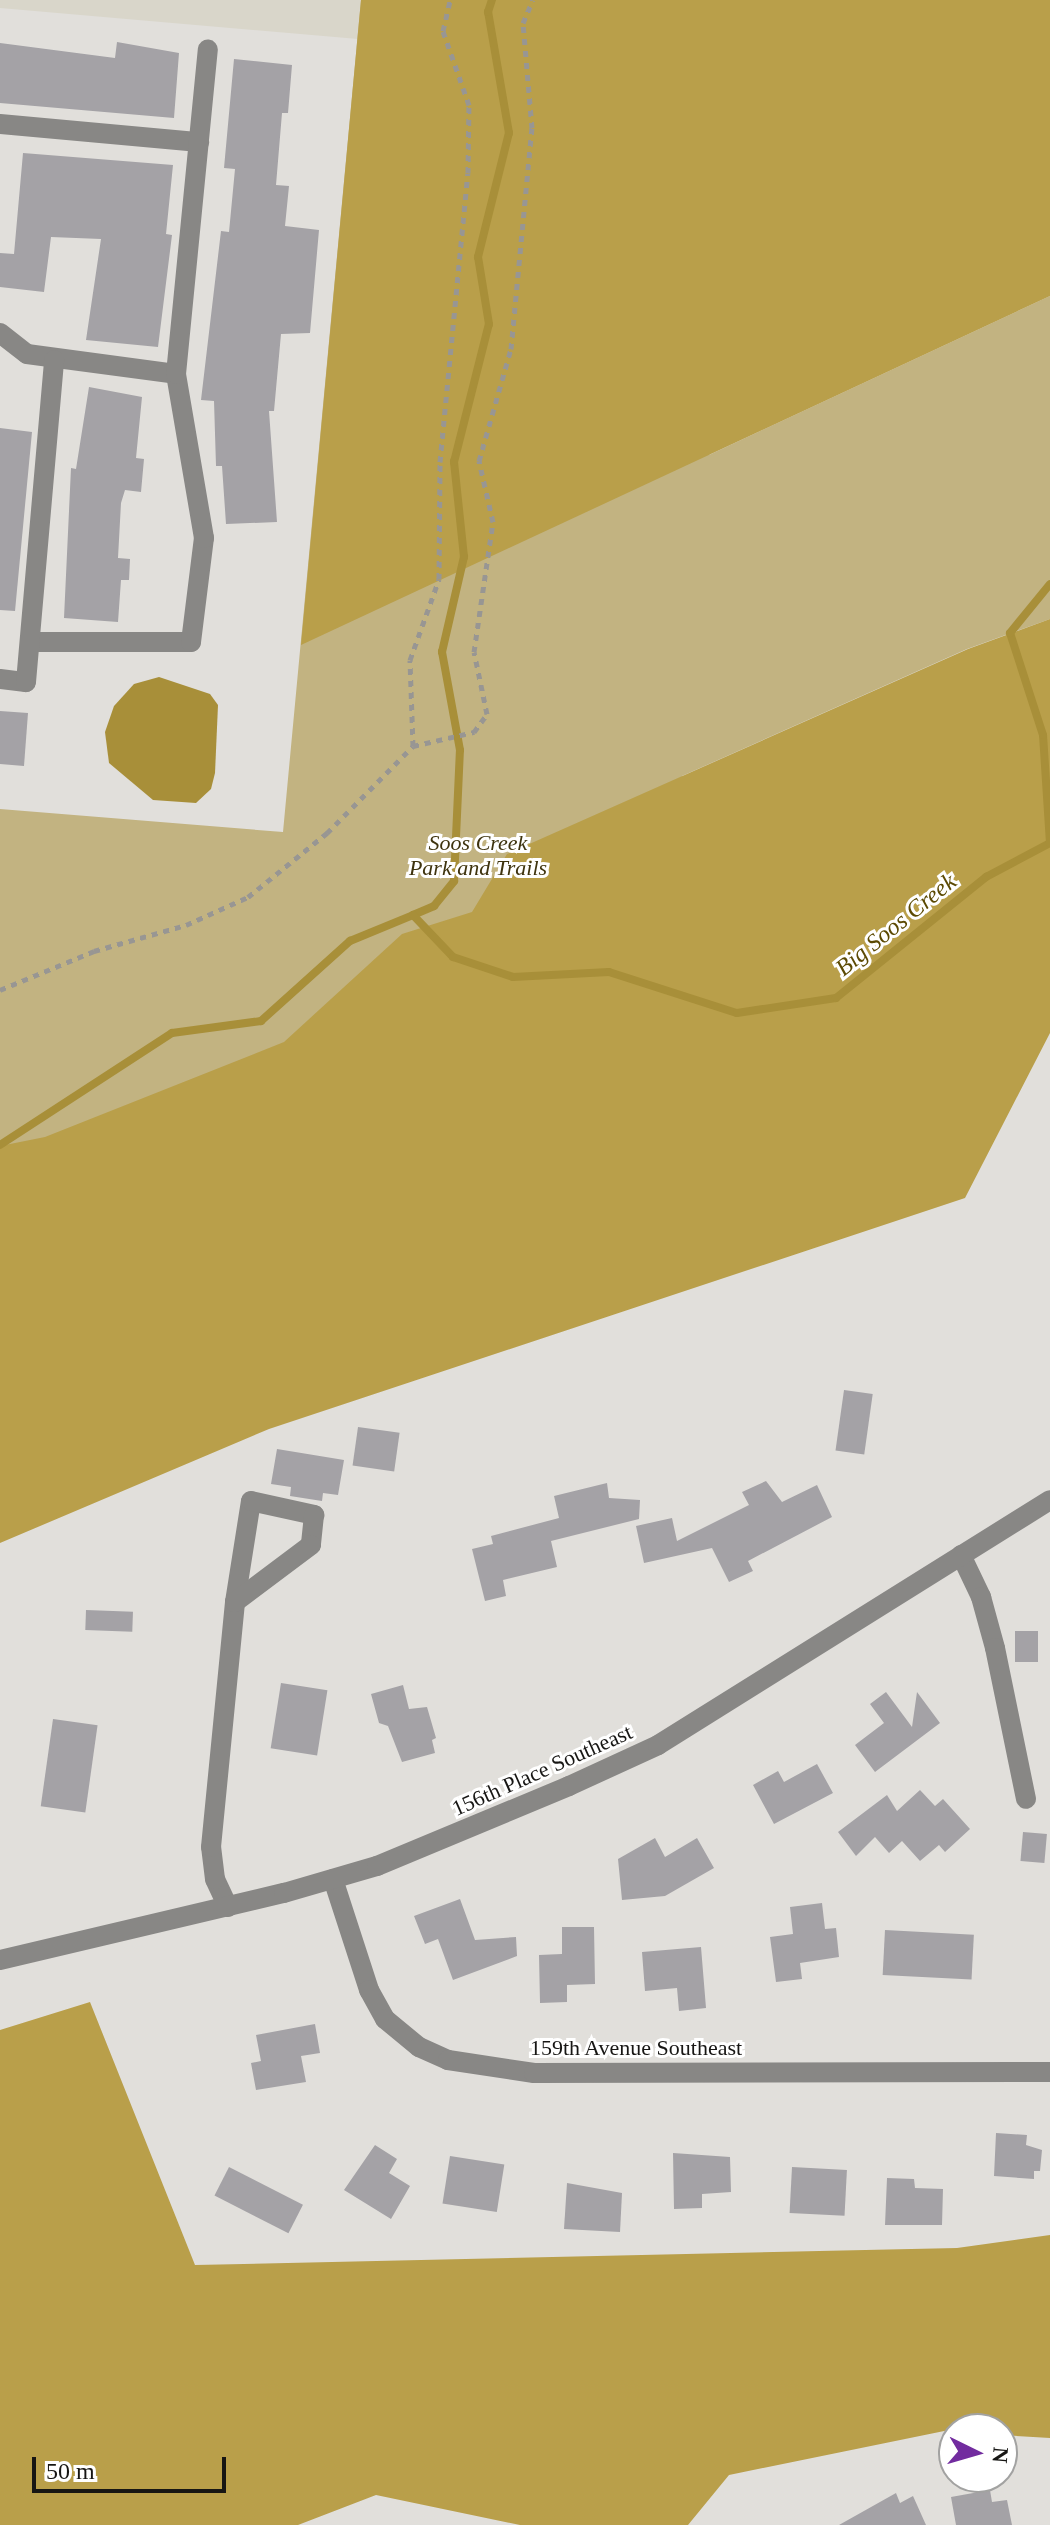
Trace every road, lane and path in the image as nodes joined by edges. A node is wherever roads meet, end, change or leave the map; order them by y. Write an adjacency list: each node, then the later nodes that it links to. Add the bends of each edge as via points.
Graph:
1 (450, 0): 11 (path, via 443,31 469,105 468,173 440,462 439,579 410,660)
2 (533, 0): 11 (path, via 523,23 532,128 511,349 479,461 493,522 474,652 487,714 474,732)
3 (208, 50): 5 (street)
4 (0, 124): 5 (street)
5 (199, 142): 8 (street)
6 (0, 333): 7 (street, via 27,354)
7 (54, 360): 8 (street); 9 (street)
8 (176, 374): 9 (street, via 204,538 191,642)
9 (30, 642): 10 (street, via 26,682)
10 (0, 679)
11 (413, 746): 12 (path, via 327,833 248,897 186,925 94,951)
12 (0, 990)
13 (1050, 1500): 14 (street, 156th Place Southeast)
14 (961, 1555): 16 (street, via 981,1597 995,1648); 17 (street, 156th Place Southeast, via 658,1745 421,1849)
15 (235, 1602): 15 (street, via 311,1545 314,1515 251,1501); 18 (street, via 211,1847 215,1879)
16 (1026, 1799)
17 (333, 1879): 18 (street, 156th Place Southeast); 20 (street, 159th Avenue Southeast, via 369,1990 385,2019 419,2047 448,2060 534,2073)
18 (228, 1907): 19 (street, 156th Place Southeast)
19 (0, 1960)
20 (1050, 2072)

